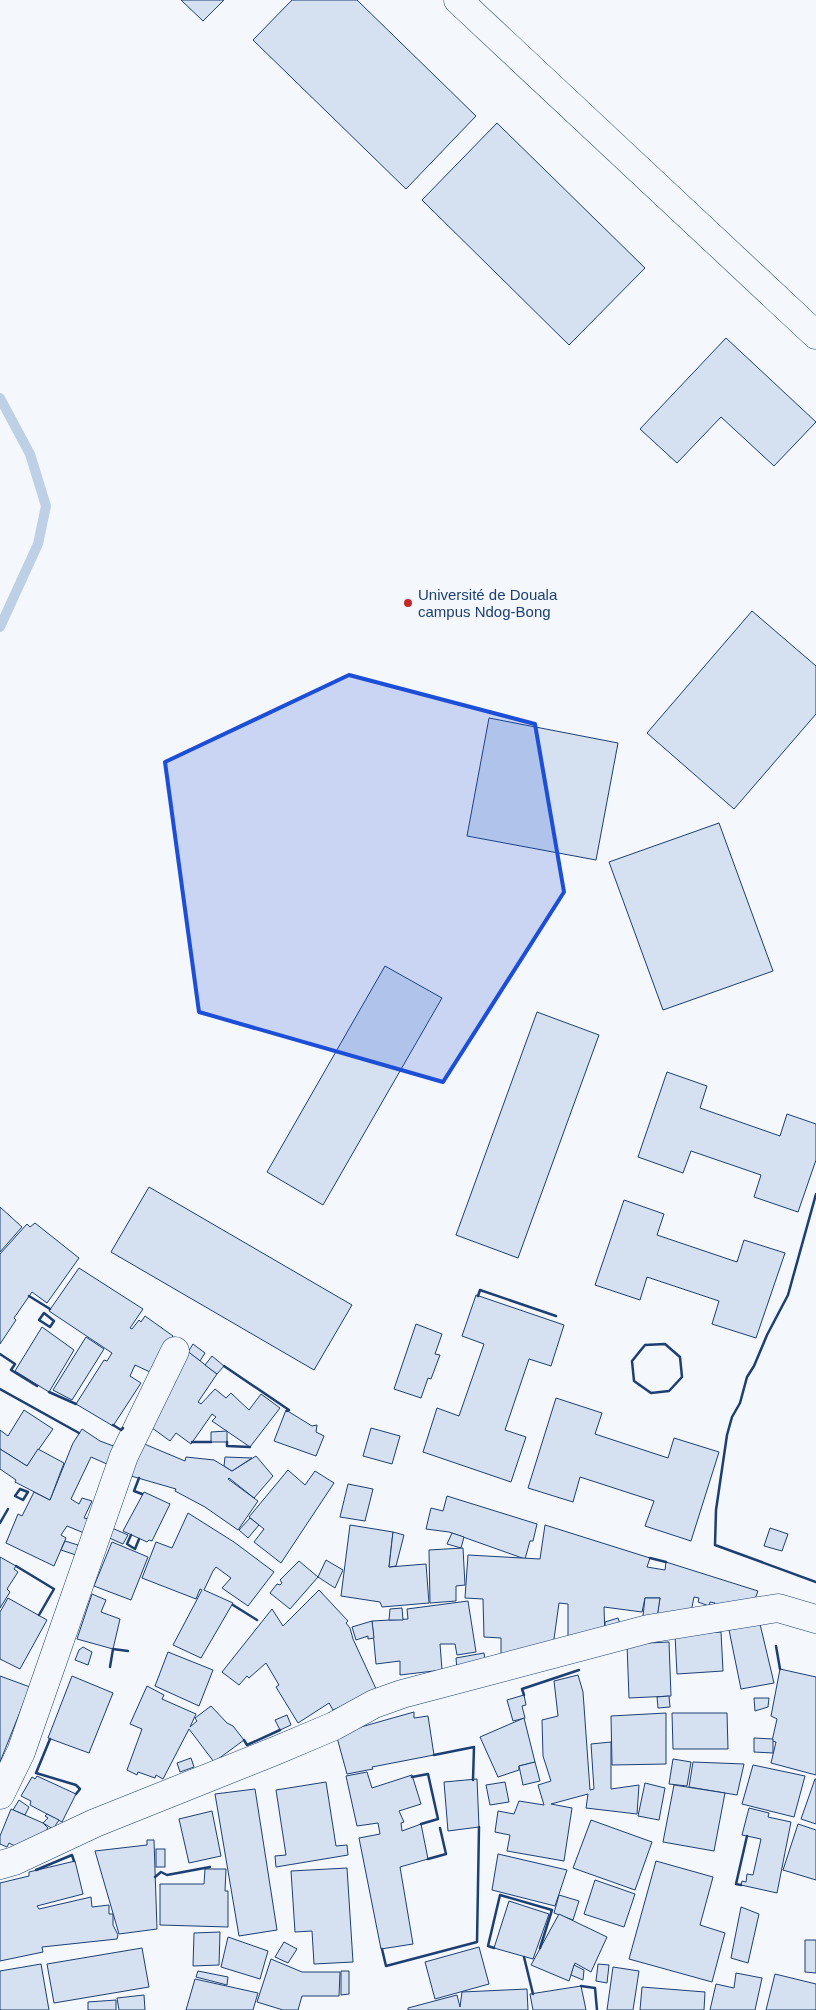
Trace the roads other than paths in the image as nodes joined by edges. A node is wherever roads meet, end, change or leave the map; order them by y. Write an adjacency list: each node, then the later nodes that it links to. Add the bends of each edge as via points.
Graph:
1 (458, 0): 2 (street)
2 (816, 335)
3 (175, 1351): 5 (street, via 124,1456 21,1752)
4 (816, 1619): 6 (street, via 778,1608 648,1629 402,1694 374,1704 334,1726)
5 (0, 1796)
6 (0, 1865)

